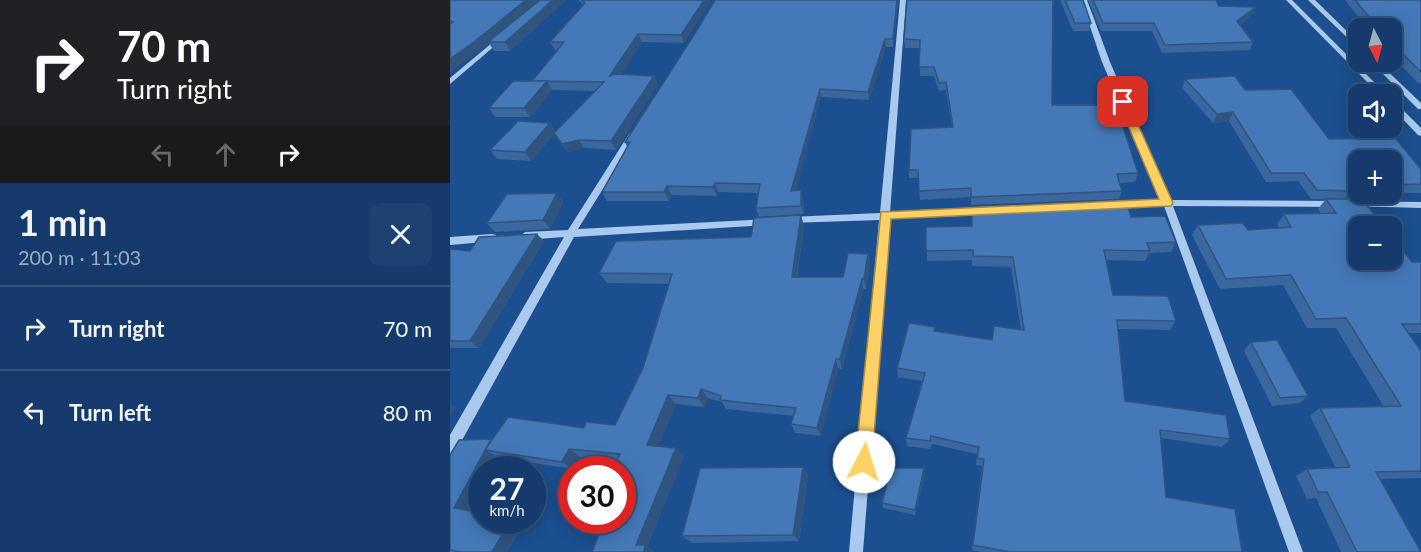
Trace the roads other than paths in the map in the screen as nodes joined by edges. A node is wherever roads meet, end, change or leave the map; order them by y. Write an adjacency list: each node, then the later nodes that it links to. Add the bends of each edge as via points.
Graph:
1 (903, 0): 18 (street)
2 (1084, 0): 14 (street, via 1106,62)
3 (1289, 0): 9 (street)
4 (1311, 0): 6 (street)
5 (510, 30): 8 (street)
6 (1348, 36)
7 (1384, 72): 10 (street)
8 (450, 82)
9 (1373, 84)
10 (1421, 107)
11 (1402, 114): 13 (street)
12 (641, 122): 19 (street)
13 (1421, 133)
14 (1167, 203): 15 (street); 16 (street); 25 (street)
15 (1421, 205)
16 (1100, 206)
17 (999, 211): 18 (street)
18 (885, 215): 19 (street); 24 (street)
19 (571, 233): 21 (street); 23 (street)
20 (505, 237): 22 (street)
21 (516, 237)
22 (450, 241)
23 (450, 448)
24 (856, 552)
25 (1296, 552)

